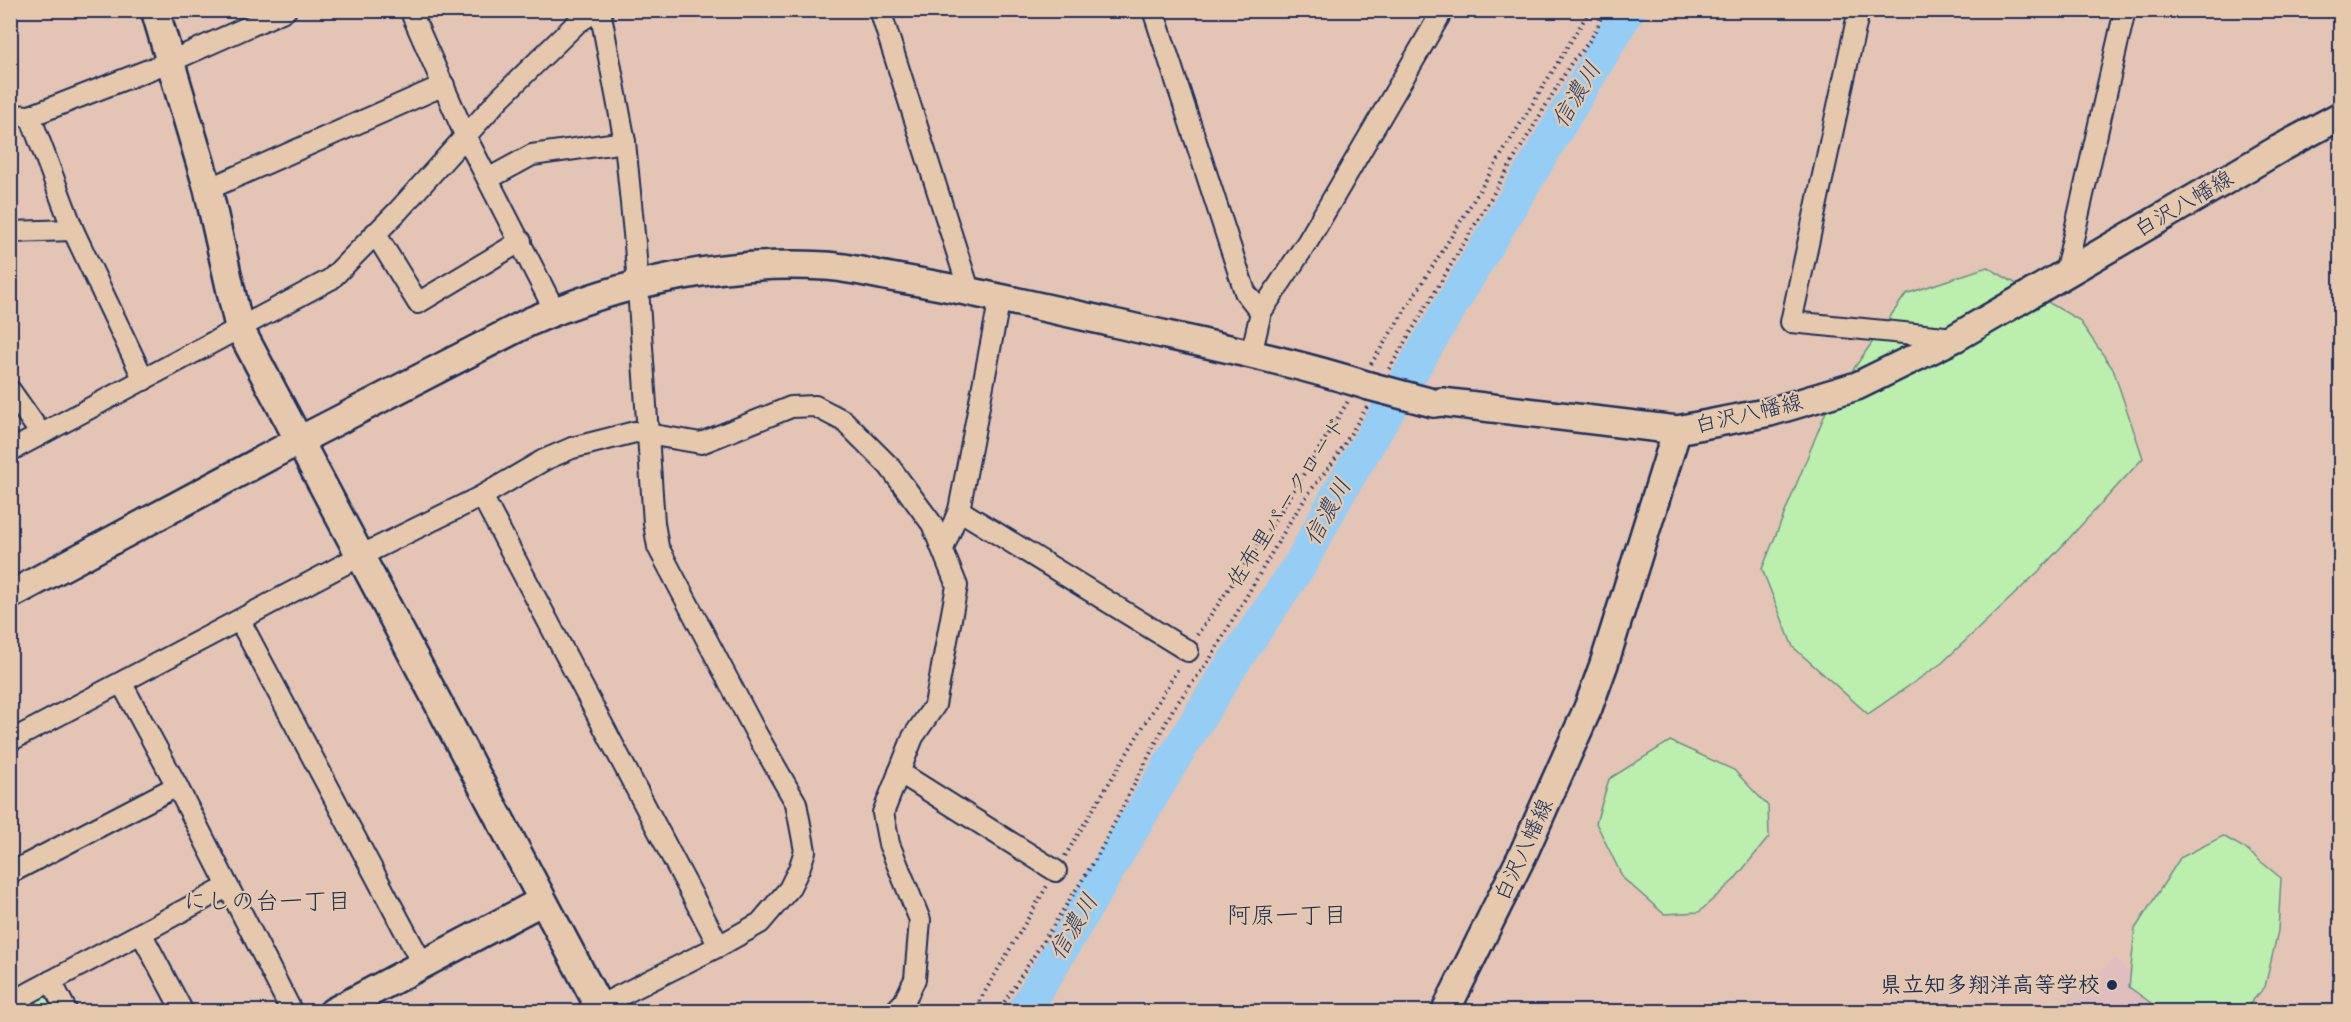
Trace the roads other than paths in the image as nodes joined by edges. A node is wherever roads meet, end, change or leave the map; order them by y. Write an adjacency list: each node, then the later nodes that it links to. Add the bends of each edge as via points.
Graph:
1 (155, 10): 10 (street)
2 (286, 10): 10 (street)
3 (410, 10): 11 (street)
4 (599, 10): 14 (street, via 577,23 542,55); 15 (street)
5 (880, 10): 24 (street)
6 (1153, 10): 27 (street, via 1245,292)
7 (1443, 10): 27 (street, via 1308,241)
8 (1859, 10): 29 (street, via 1791,322)
9 (2124, 10): 22 (street)
10 (169, 62): 12 (street); 17 (street)
11 (444, 85): 14 (street); 17 (street)
12 (20, 116): 18 (street)
13 (2340, 116): 22 (street, 白沢八幡線)
14 (465, 135): 16 (street); 20 (street)
15 (625, 142): 16 (street, via 532,154); 23 (street)
16 (488, 179): 21 (street)
17 (208, 189): 28 (street)
18 (74, 230): 19 (street); 31 (street)
19 (10, 232)
20 (375, 233): 21 (street, via 418,303); 28 (street, via 331,279)
21 (521, 241): 26 (street)
22 (2064, 274): 29 (street, 白沢八幡線)
23 (638, 284): 24 (street, via 700,272 826,266); 26 (street); 35 (street)
24 (969, 290): 25 (street)
25 (1000, 297): 30 (street); 39 (street)
26 (555, 311): 36 (street)
27 (1260, 312): 30 (street)
28 (239, 327): 31 (street); 36 (street)
29 (1955, 338): 33 (street, 白沢八幡線, via 1857,386 1770,412)
30 (1251, 355): 33 (street, bridge, via 1433,403)
31 (144, 380): 34 (street)
32 (10, 390): 34 (street)
33 (1677, 430): 64 (street, 白沢八幡線, via 1588,708 1524,852)
34 (41, 434): 37 (street)
35 (649, 436): 38 (street, via 635,432 572,448); 40 (street, via 701,443 791,407 815,406 844,421 889,466 932,524); 54 (street, via 658,546 796,803 805,851 789,889 760,923)
36 (298, 441): 41 (street); 42 (street)
37 (10, 451)
38 (482, 496): 41 (street); 54 (street)
39 (959, 510): 40 (street); 44 (street)
40 (943, 549): 47 (street, via 957,586 935,705 912,738)
41 (360, 556): 43 (street); 52 (street)
42 (10, 596)
43 (240, 621): 45 (street); 55 (street)
44 (1188, 651)
45 (122, 684): 46 (street); 48 (street)
46 (10, 741)
47 (899, 772): 49 (street); 63 (street, via 883,813 889,844 920,920 915,979 904,1002)
48 (177, 786): 50 (street); 51 (street)
49 (1056, 871)
50 (10, 873)
51 (227, 887): 53 (street); 61 (street)
52 (542, 901): 55 (street); 58 (street)
53 (141, 933): 56 (street); 60 (street)
54 (719, 946): 58 (street)
55 (423, 965): 62 (street)
56 (51, 981): 57 (street); 59 (street)
57 (10, 1003)
58 (596, 1009)
59 (67, 1011)
60 (183, 1011)
61 (292, 1011)
62 (333, 1011)
63 (894, 1011)
64 (1445, 1011)

